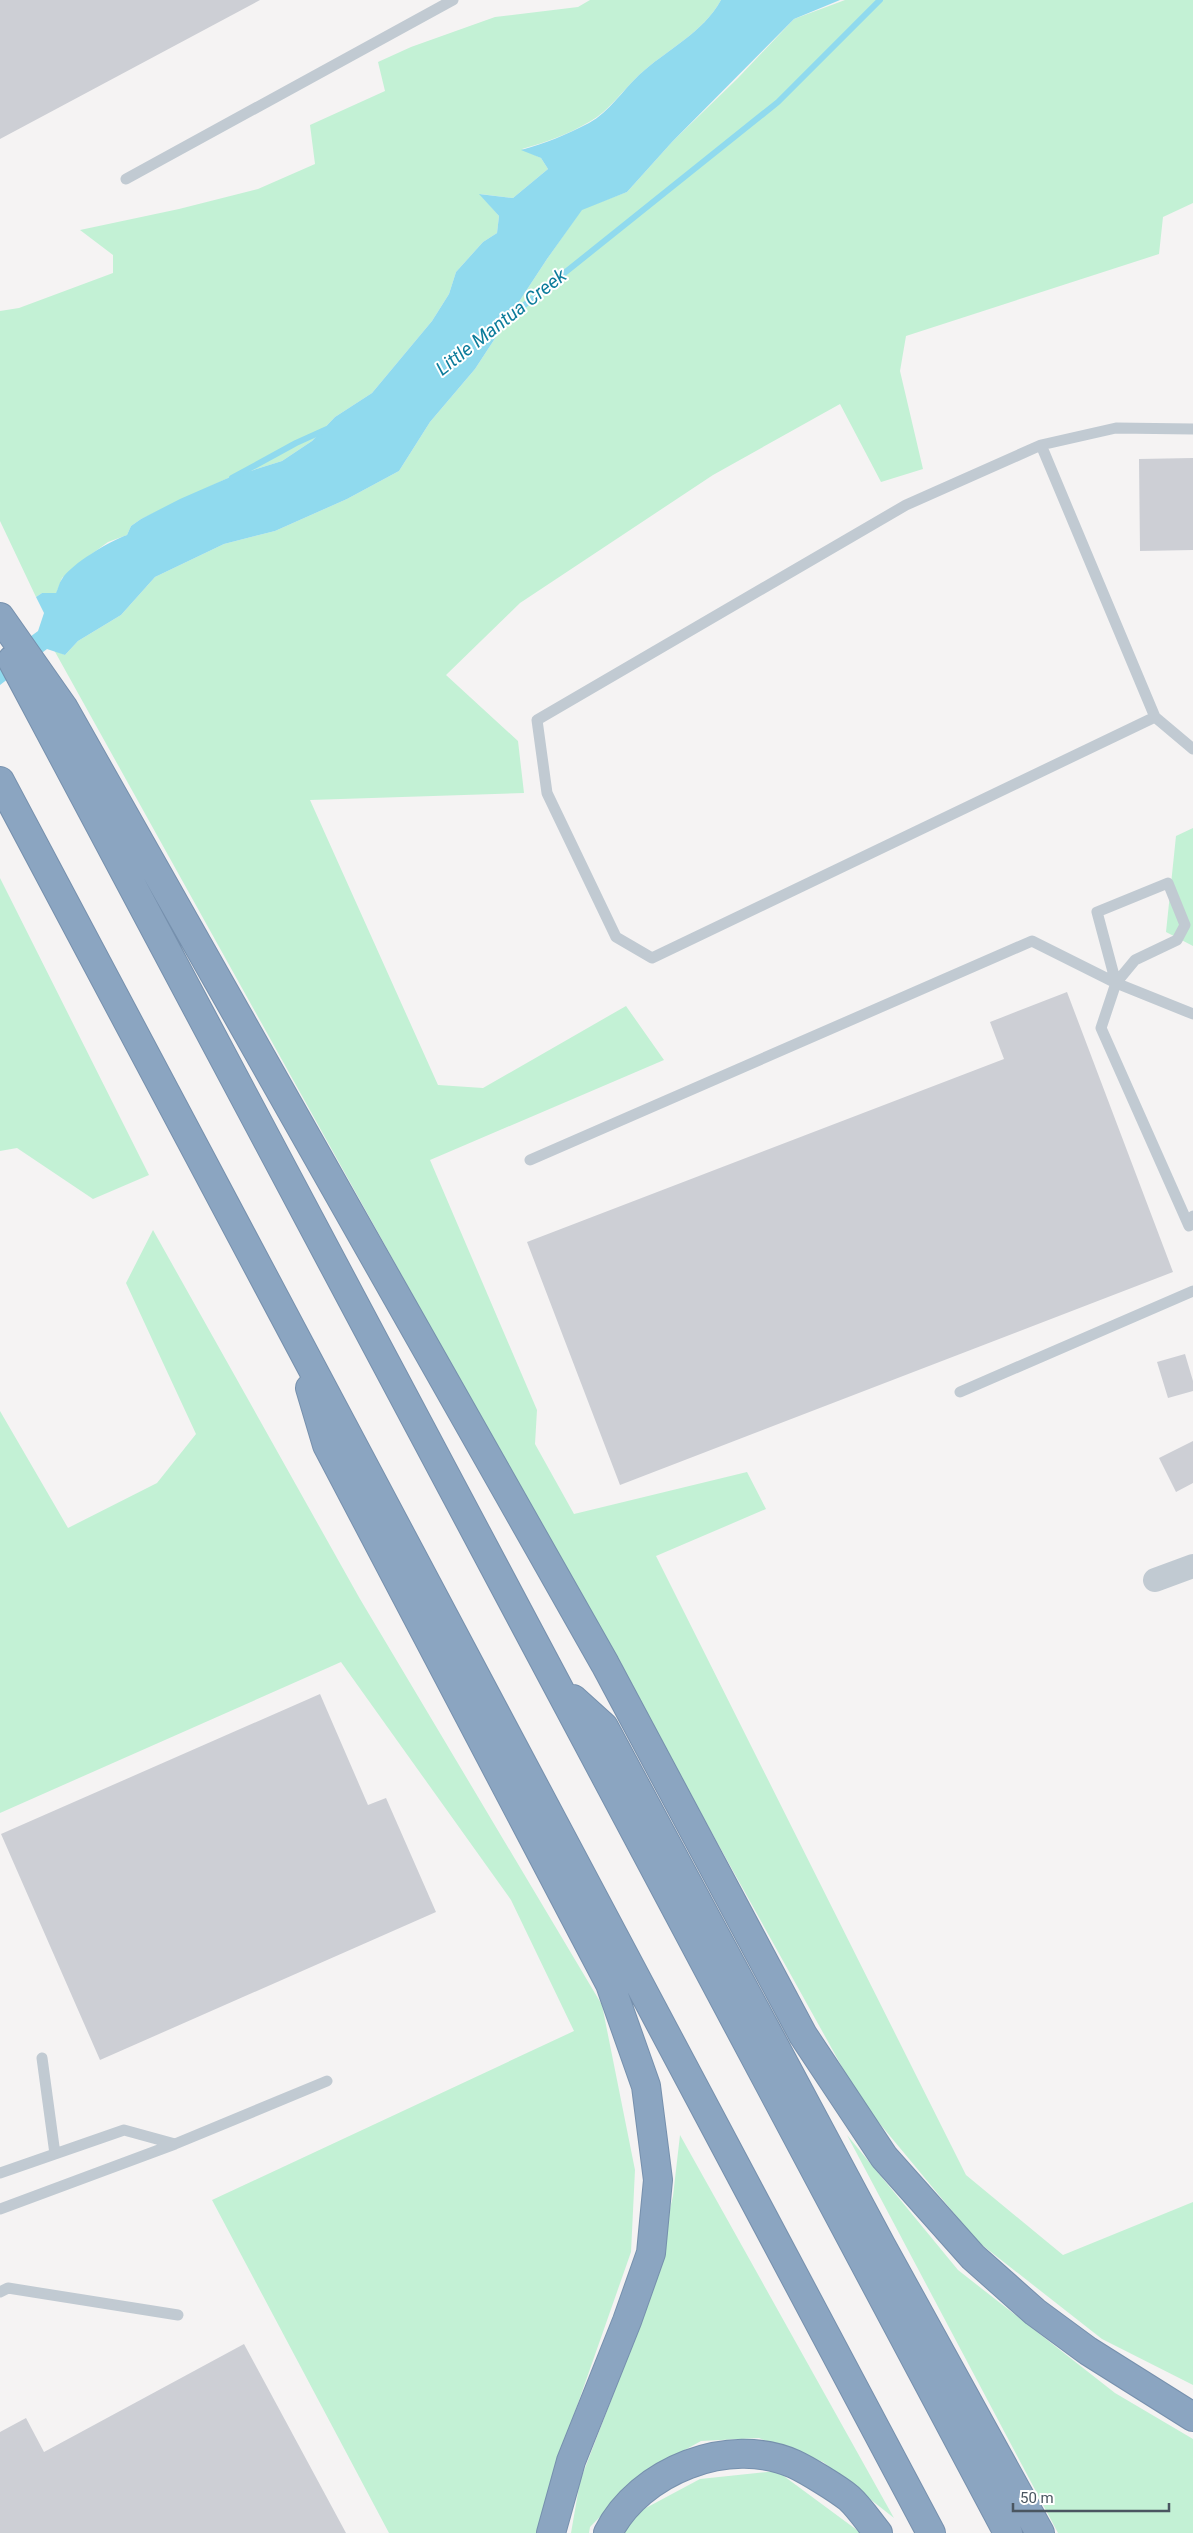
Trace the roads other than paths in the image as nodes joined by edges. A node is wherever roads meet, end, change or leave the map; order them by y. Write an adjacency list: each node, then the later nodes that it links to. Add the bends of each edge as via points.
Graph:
1 (453, 0): 2 (lane)
2 (126, 179)
3 (1193, 429): 4 (lane, via 1116,428)
4 (1041, 446): 8 (lane); 8 (lane, via 906,505 537,720 547,793 616,937 652,958)
5 (0, 617): 7 (highway)
6 (0, 637): 7 (highway)
7 (52, 712): 20 (highway); 29 (highway, via 605,1664 803,2035 835,2084 884,2157 973,2257 1035,2312 1088,2351)
8 (1155, 717): 9 (lane)
9 (1193, 749)
10 (0, 781): 16 (highway)
11 (1116, 983): 11 (lane, via 1135,960 1177,940 1185,925 1168,883 1097,912); 12 (lane); 13 (lane, via 1032,941); 14 (lane, via 1101,1028)
12 (1193, 1014)
13 (530, 1160)
14 (1192, 1226)
15 (1193, 1291): 17 (lane)
16 (291, 1327): 30 (highway, via 327,1445 610,1984 646,2086 658,2180 650,2253 627,2321 571,2461); 33 (highway)
17 (960, 1392)
18 (1193, 1566): 19 (street)
19 (1155, 1580)
20 (557, 1684): 34 (highway); 35 (highway, via 604,1727 880,2245)
21 (42, 2058): 24 (lane)
22 (327, 2081): 23 (lane)
23 (175, 2144): 24 (lane, via 124,2130); 26 (lane)
24 (55, 2154): 25 (lane)
25 (0, 2173)
26 (0, 2209)
27 (0, 2292): 28 (lane, via 8,2288)
28 (178, 2315)
29 (1193, 2417)
30 (552, 2533)
31 (608, 2533): 32 (highway, via 630,2500 665,2475 730,2454 766,2456 794,2464 849,2498)
32 (878, 2533)
33 (931, 2533)
34 (1008, 2533)
35 (1040, 2533)

